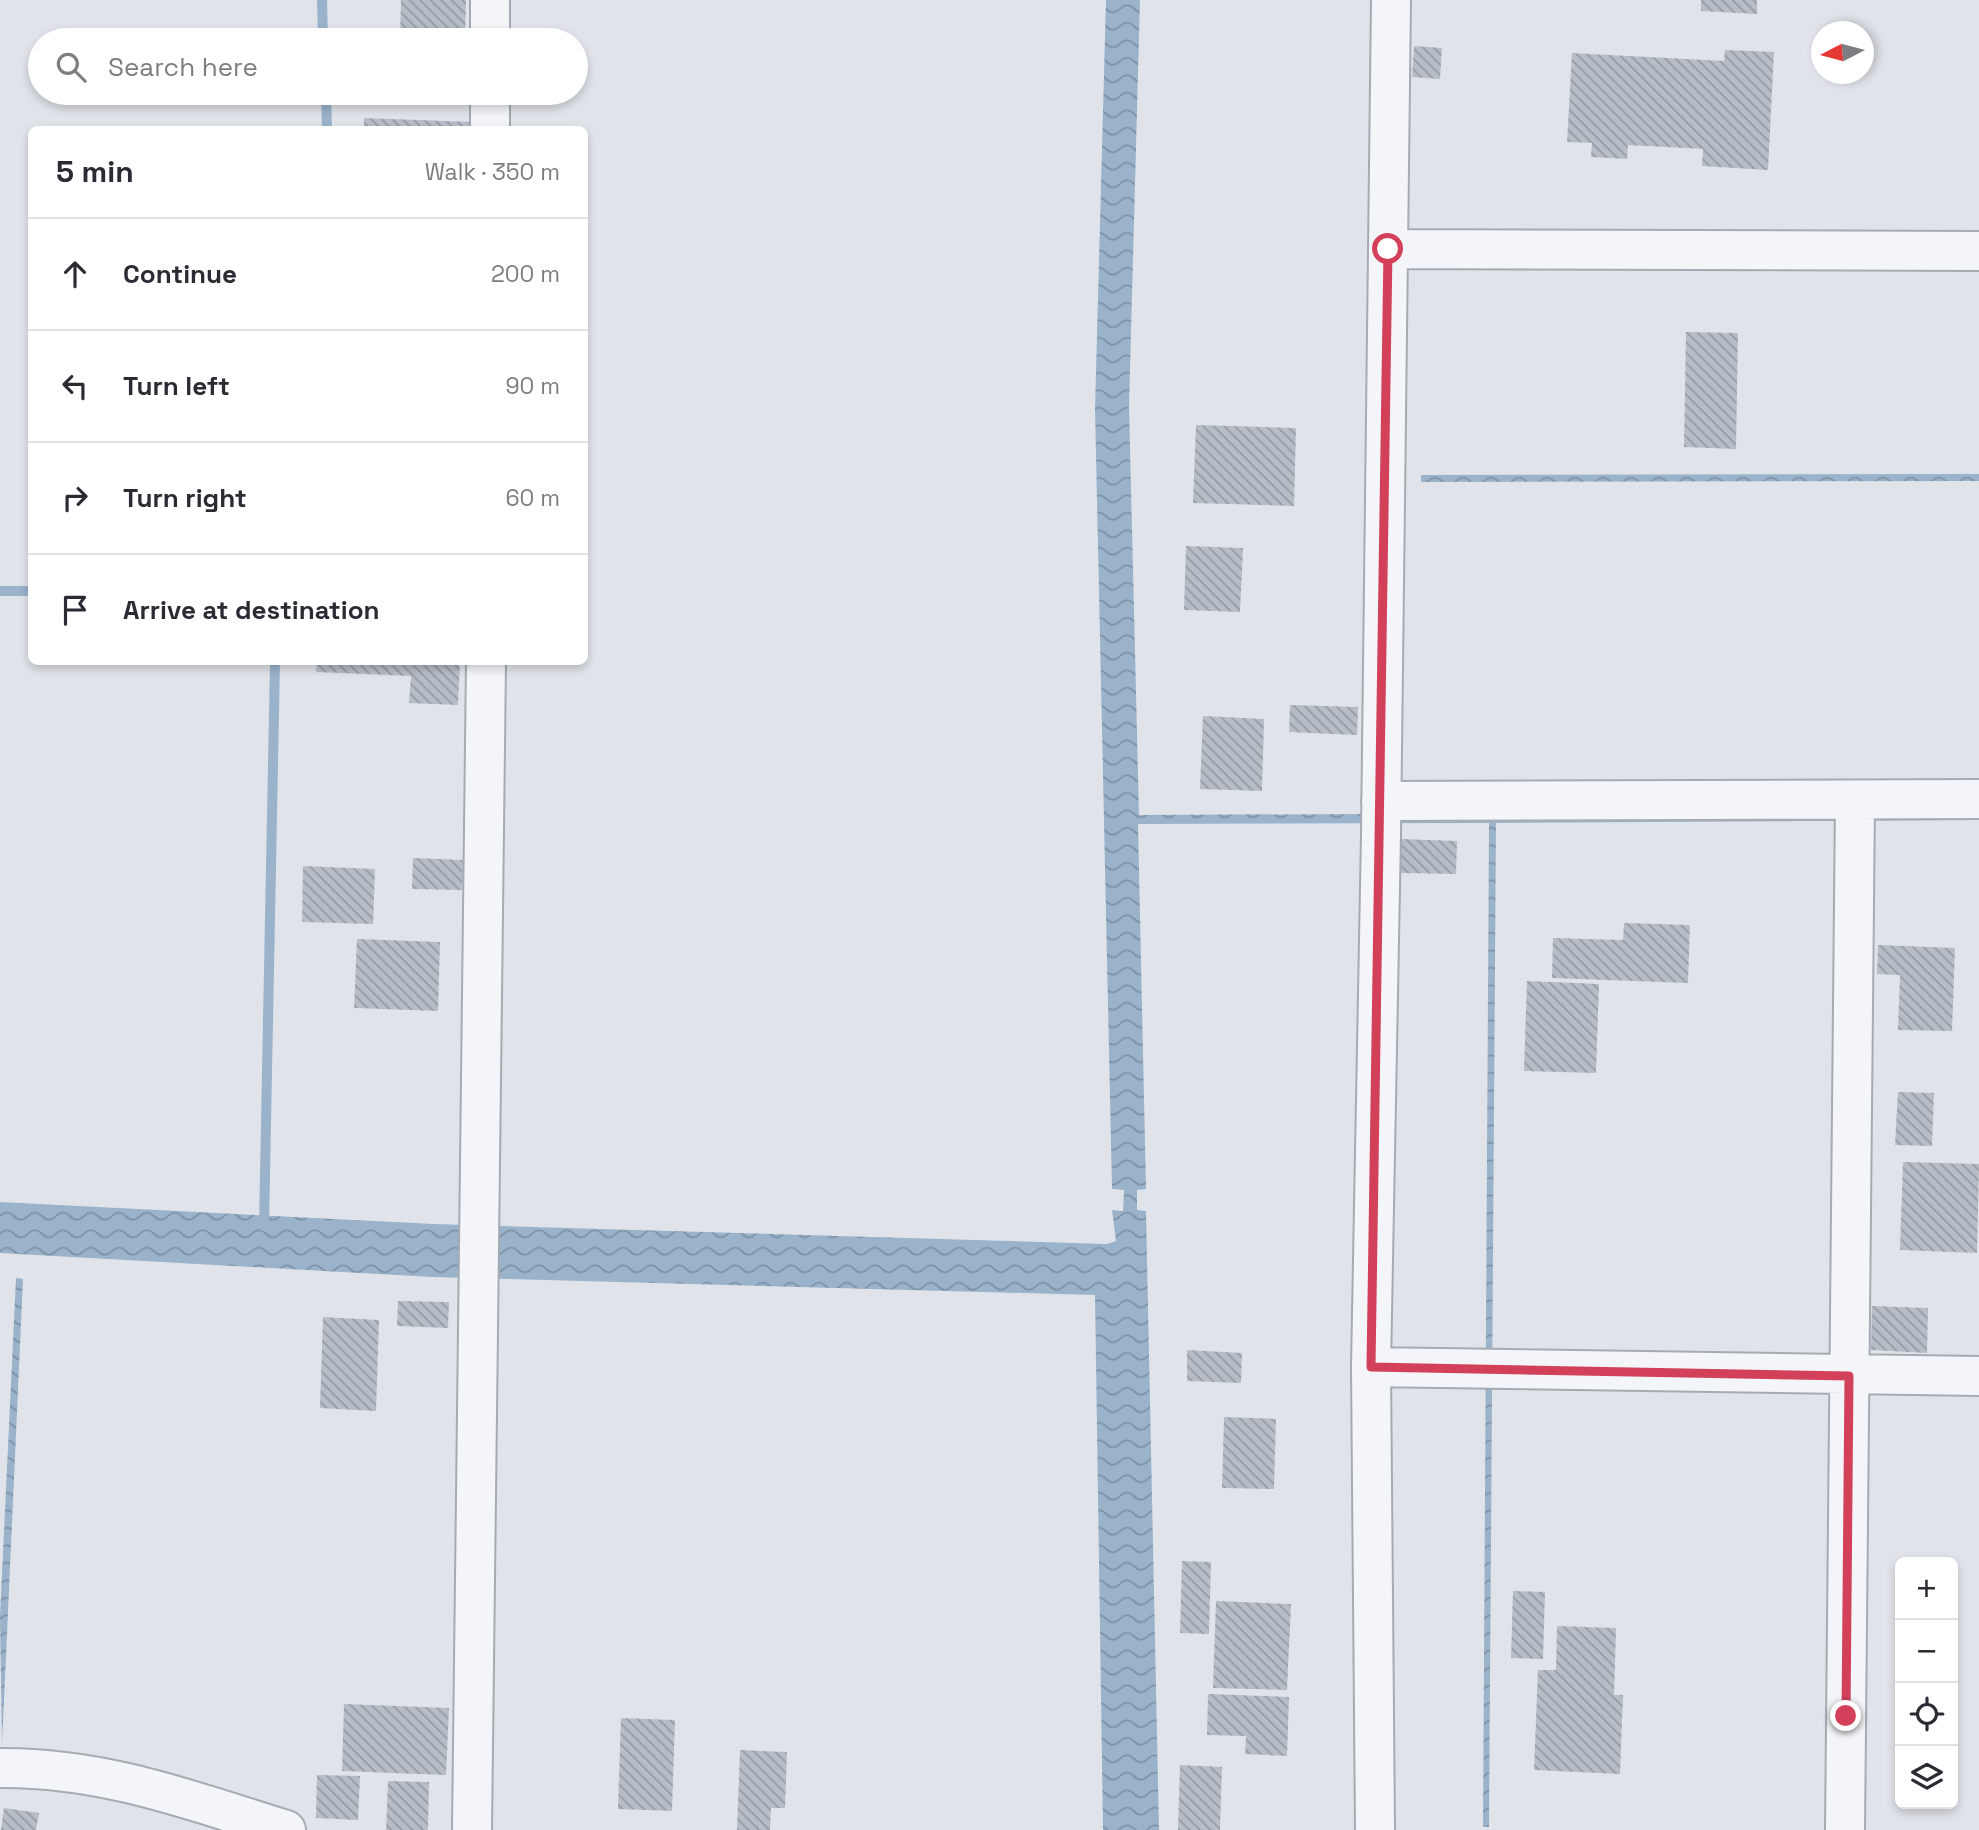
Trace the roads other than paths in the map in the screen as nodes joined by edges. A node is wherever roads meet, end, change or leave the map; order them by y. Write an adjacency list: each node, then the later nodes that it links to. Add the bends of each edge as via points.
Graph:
1 (490, 0): 3 (street)
2 (1391, 0): 6 (street)
3 (490, 28)
4 (490, 105): 5 (street)
5 (490, 126)
6 (1388, 249): 7 (street); 10 (street)
7 (1979, 251)
8 (486, 665): 17 (street)
9 (1979, 799): 11 (street)
10 (1381, 818): 11 (street); 12 (street)
11 (1854, 818): 13 (street)
12 (1371, 1367): 13 (street); 18 (street)
13 (1849, 1376): 14 (street); 19 (street)
14 (1979, 1376)
15 (0, 1768): 16 (street, via 47,1767 124,1779)
16 (286, 1830)
17 (472, 1830)
18 (1375, 1830)
19 (1845, 1830)

